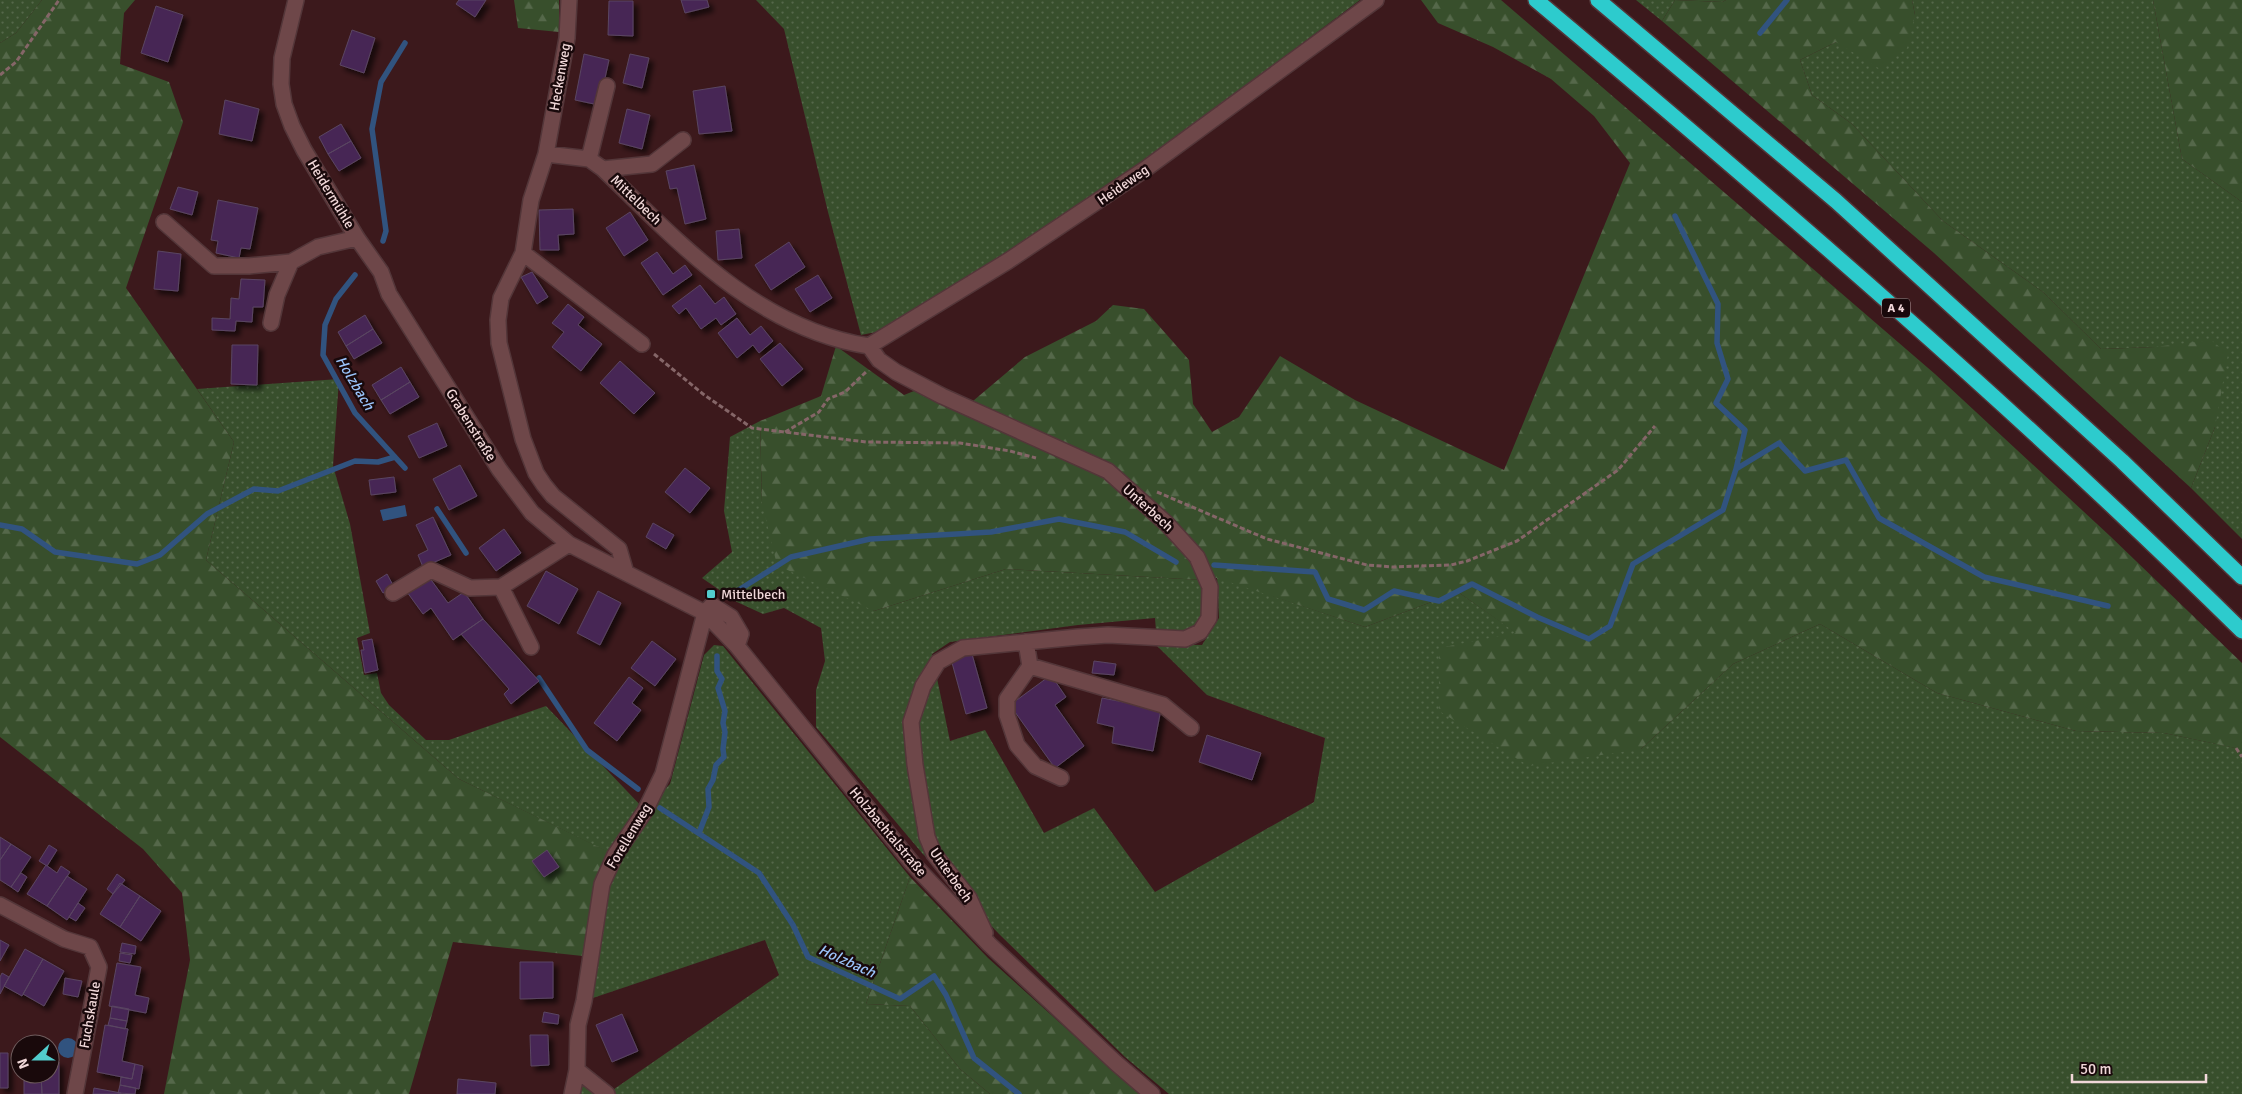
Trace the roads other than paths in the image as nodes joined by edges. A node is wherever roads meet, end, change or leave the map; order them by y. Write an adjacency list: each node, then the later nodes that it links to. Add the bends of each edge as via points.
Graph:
1 (296, 0): 12 (street, Heidermühle, via 282,58 284,104 304,150)
2 (569, 0): 8 (street, Heckenweg, via 567,38)
3 (1376, 0): 17 (street, Heideweg, via 1144,170 1023,251)
4 (1536, 0): 24 (highway, A 4, via 1876,290 2154,544)
5 (1598, 0): 20 (highway, via 1836,201 2122,461)
6 (607, 86): 9 (street)
7 (683, 140): 10 (street, via 652,164)
8 (546, 154): 9 (street, Mittelbech); 13 (street, via 531,200)
9 (589, 159): 10 (street, Mittelbech)
10 (603, 168): 17 (street, Mittelbech, via 677,240 748,299 802,328)
11 (164, 222): 14 (street, Heidermühle, via 214,266)
12 (358, 238): 14 (street, Heidermühle, via 318,247); 18 (street, Grabenstraße, via 381,272 389,294 499,470 532,513)
13 (522, 253): 16 (street); 19 (street, via 501,298 498,320 499,343 523,439 544,485 553,496 619,549)
14 (291, 262): 15 (street, via 277,295)
15 (271, 323)
16 (642, 344)
17 (863, 346): 25 (street, Unterbech, via 896,372 942,396 1108,471 1167,524 1197,557 1210,587 1209,618 1200,632 1185,639 1108,635)
18 (569, 544): 19 (street, Grabenstraße); 21 (street)
19 (626, 573): 23 (street, Holzbachtalstraße)
20 (2242, 577)
21 (502, 587): 22 (street, via 470,588 431,570); 26 (street)
22 (393, 593)
23 (705, 613): 31 (street, Holzbachtalstraße, via 737,646 912,863); 32 (street, Forellenweg, via 663,774 645,811 615,855 602,884 578,1024)
24 (2242, 631)
25 (1026, 642): 27 (street); 31 (street, Unterbech, via 963,648 938,662 923,686 911,722 914,766 926,837 934,854 969,898)
26 (531, 648)
27 (1030, 666): 28 (street, via 1163,706); 29 (street, via 1007,699 1007,715 1017,745 1029,759 1036,766)
28 (1191, 728)
29 (1062, 778)
30 (0, 905): 33 (street, Fuchskaule, via 64,940 90,947 99,967)
31 (989, 944): 36 (street, Holzbachtalstraße)
32 (577, 1070): 34 (street, Forellenweg); 35 (street)
33 (76, 1094)
34 (572, 1094)
35 (608, 1094)
36 (1152, 1094)

